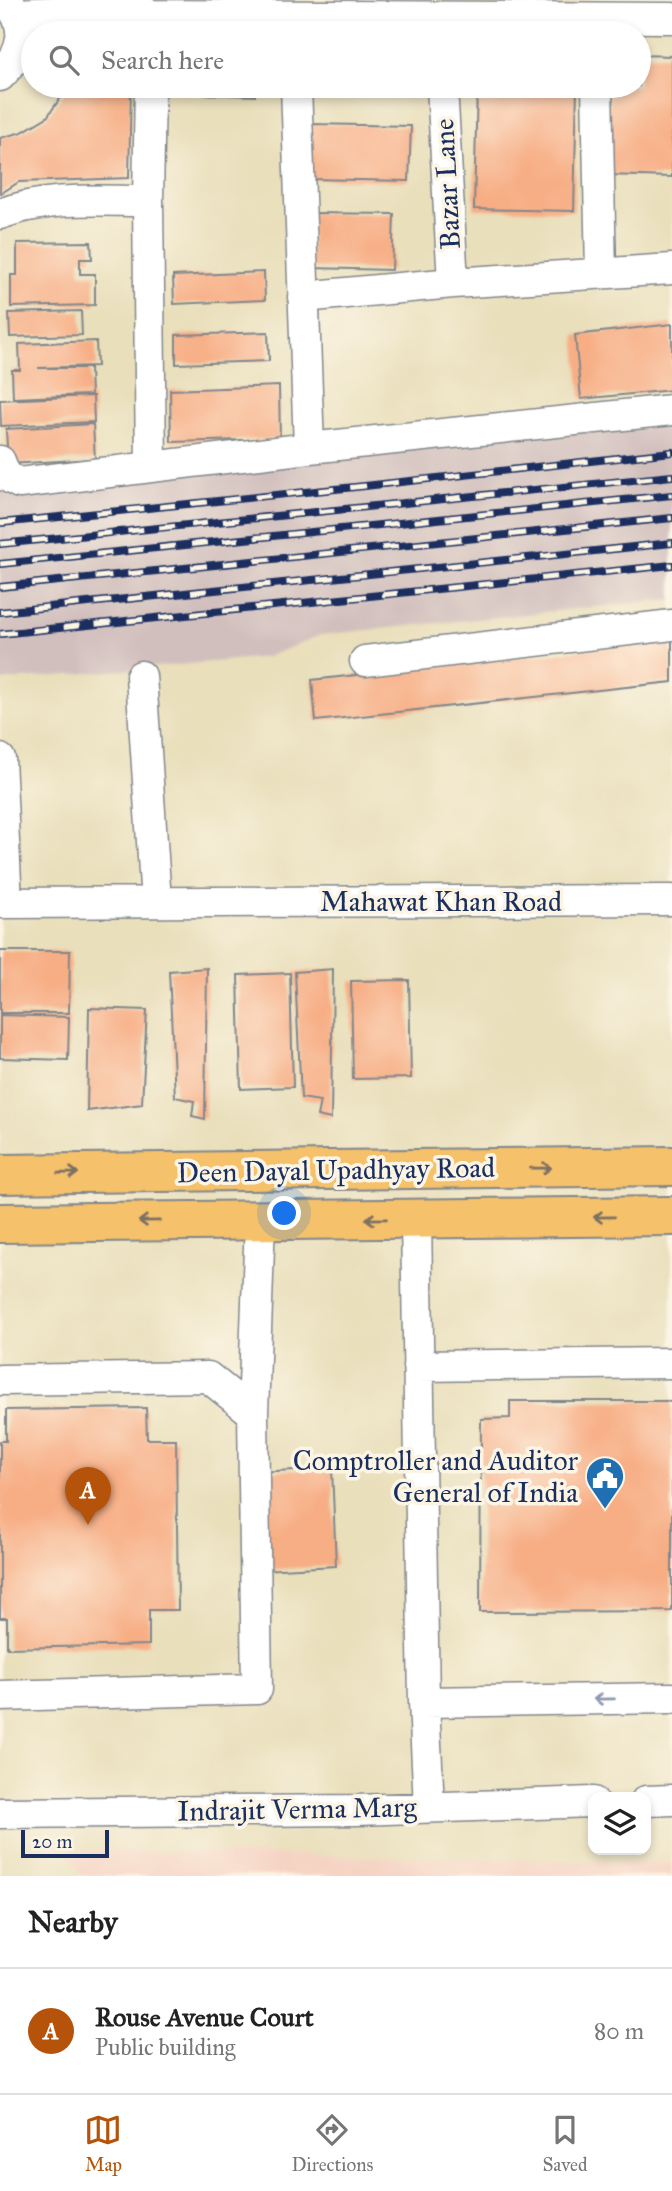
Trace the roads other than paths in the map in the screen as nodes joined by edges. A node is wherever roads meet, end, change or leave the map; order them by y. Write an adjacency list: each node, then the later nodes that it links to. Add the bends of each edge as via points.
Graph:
1 (15, 16): 2 (street, via 128,8); 7 (street, via 21,46)
2 (151, 16): 3 (street)
3 (294, 16): 4 (street)
4 (438, 17): 5 (street)
5 (596, 17): 6 (street)
6 (672, 18)
7 (0, 76)
8 (150, 98): 12 (street)
9 (296, 98): 17 (street)
10 (443, 98): 16 (street, Bazar Lane)
11 (597, 98): 15 (street)
12 (148, 201): 13 (street, via 49,201); 21 (street)
13 (0, 214)
14 (672, 269): 15 (street)
15 (601, 273): 16 (street)
16 (453, 283): 17 (street)
17 (303, 297): 19 (street)
18 (672, 410): 19 (street)
19 (309, 448): 21 (street)
20 (0, 461): 21 (street, via 6,476 19,483)
21 (151, 466)
22 (672, 625): 23 (street)
23 (366, 661)
24 (141, 676): 27 (street)
25 (0, 759): 28 (street)
26 (672, 900): 27 (street, Mahawat Khan Road)
27 (156, 902): 28 (street, Mahawat Khan Road)
28 (3, 903)
29 (672, 1166): 30 (main road, Deen Dayal Upadhyay Road, one-way to 29)
30 (0, 1174)
31 (672, 1216): 32 (main road, Deen Dayal Upadhyay Road, one-way to 32)
32 (416, 1219): 33 (main road, Deen Dayal Upadhyay Road, one-way to 33); 36 (street)
33 (260, 1220): 34 (main road, Deen Dayal Upadhyay Road, one-way to 34); 38 (street)
34 (0, 1223)
35 (672, 1363): 36 (street)
36 (418, 1366): 41 (street)
37 (0, 1380): 38 (street, via 208,1377)
38 (253, 1413): 39 (street, via 257,1689)
39 (0, 1696)
40 (672, 1698): 41 (street, one-way to 41)
41 (424, 1702): 45 (street)
42 (672, 1800): 43 (street)
43 (651, 1801)
44 (588, 1802): 45 (street, Indrajit Verma Marg)
45 (429, 1807): 46 (street, Indrajit Verma Marg)
46 (0, 1813)

